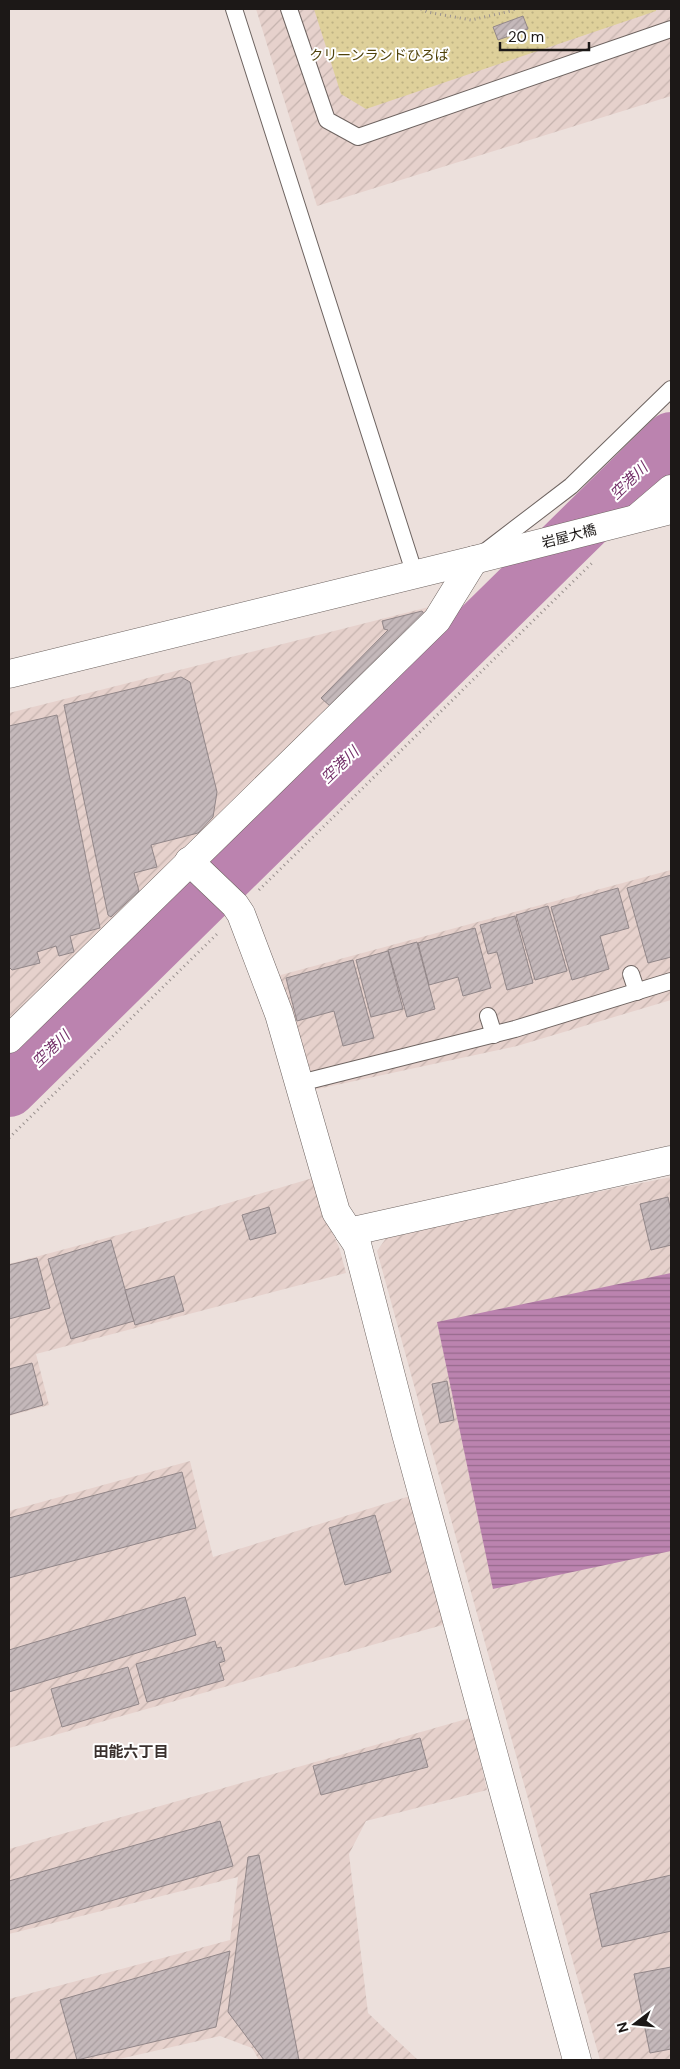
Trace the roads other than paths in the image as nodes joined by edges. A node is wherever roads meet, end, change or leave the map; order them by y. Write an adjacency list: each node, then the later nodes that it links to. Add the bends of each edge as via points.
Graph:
1 (234, 9): 9 (lane)
2 (289, 9): 3 (lane, via 327,120 358,137)
3 (671, 29)
4 (671, 389): 8 (lane, via 571,486)
5 (671, 489): 7 (street)
6 (671, 510): 7 (street, 岩屋大橋)
7 (637, 518): 8 (street, 岩屋大橋)
8 (474, 560): 9 (street, 岩屋大橋); 11 (street, via 436,620)
9 (415, 575): 10 (street, 岩屋大橋)
10 (9, 674)
11 (194, 865): 17 (street); 18 (street, via 237,908 279,1014)
12 (631, 974): 14 (lane)
13 (671, 981): 14 (lane)
14 (636, 992): 16 (lane)
15 (488, 1016): 16 (lane)
16 (494, 1035): 18 (lane)
17 (9, 1039)
18 (300, 1084): 20 (street, via 336,1212)
19 (671, 1160): 20 (street)
20 (349, 1232): 21 (street, via 357,1244)
21 (577, 2060)

